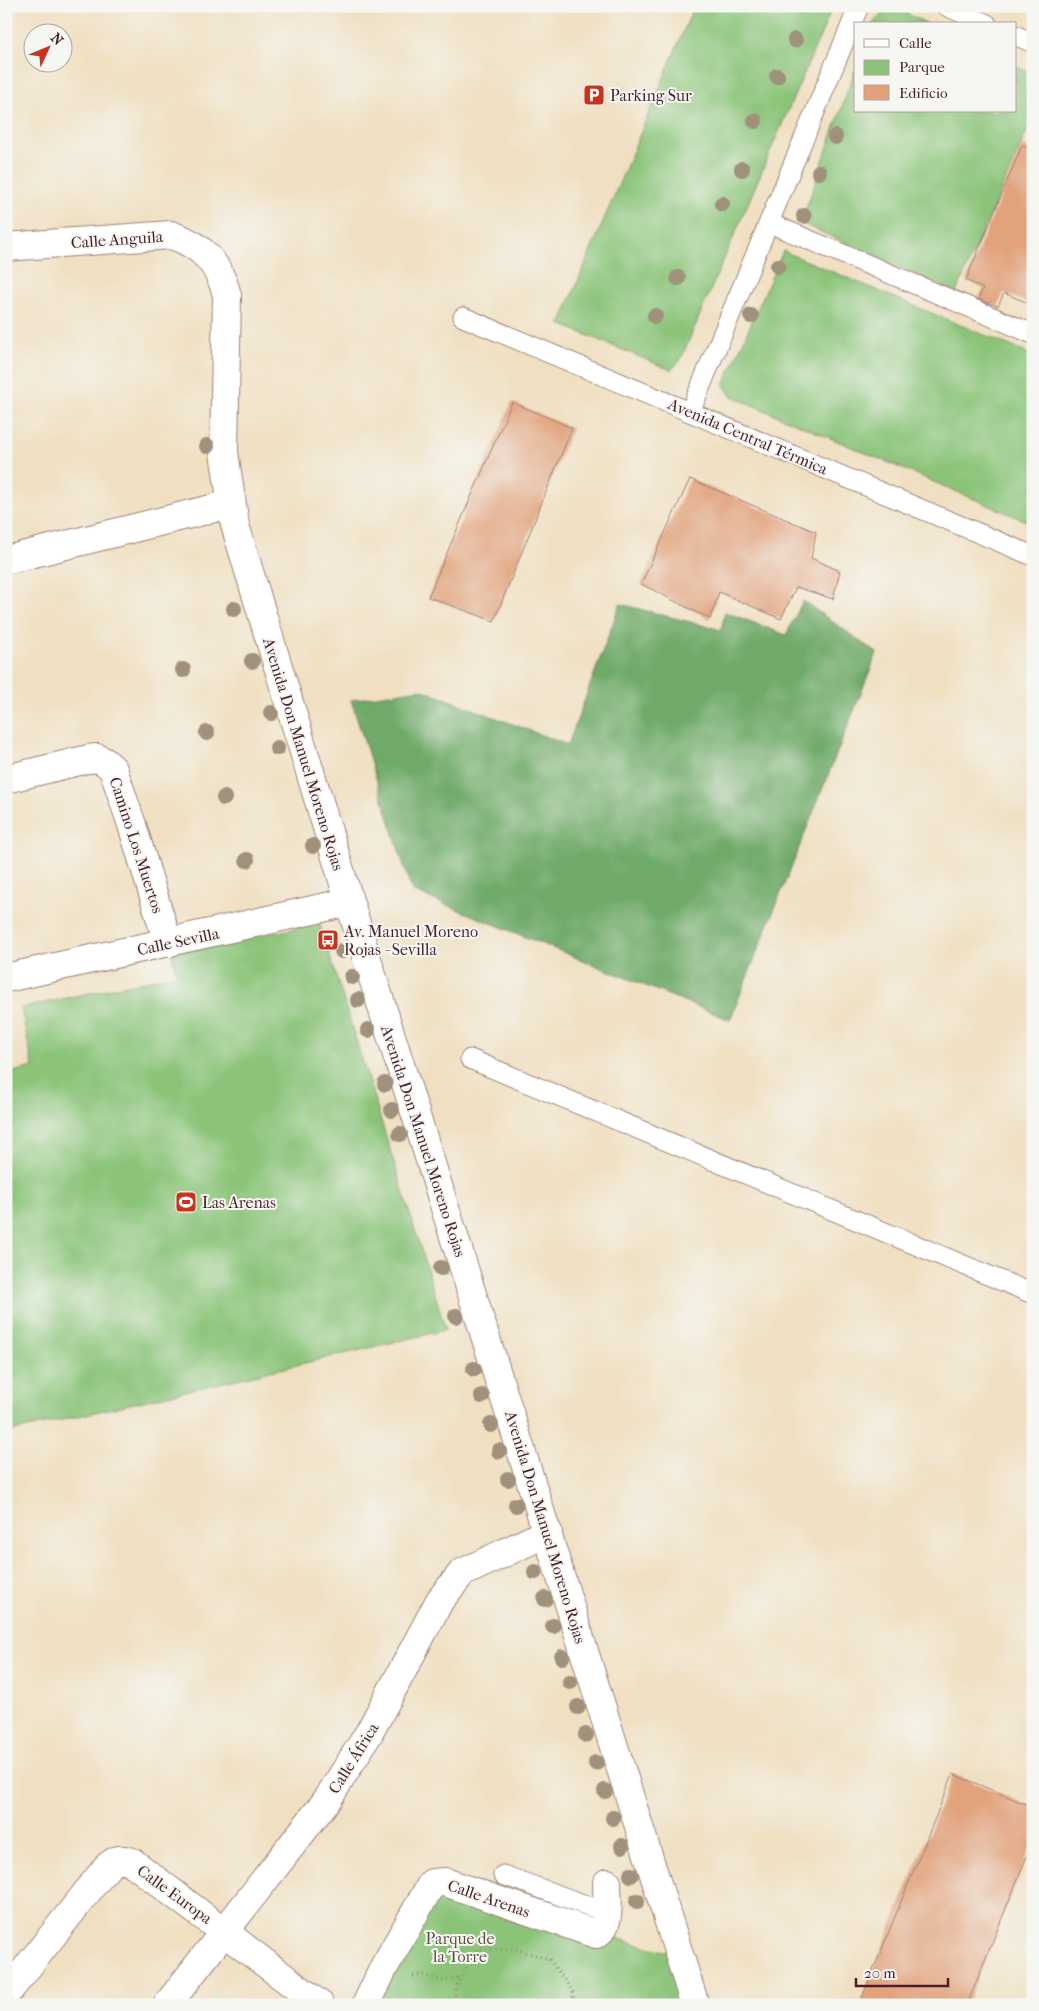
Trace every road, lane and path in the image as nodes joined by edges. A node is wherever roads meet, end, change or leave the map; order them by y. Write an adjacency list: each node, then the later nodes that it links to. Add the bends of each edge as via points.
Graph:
1 (860, 6): 6 (lane)
2 (946, 6): 3 (lane)
3 (983, 22)
4 (1016, 35): 5 (lane)
5 (1033, 43)
6 (769, 223): 10 (lane); 11 (lane)
7 (6, 246): 8 (street, Calle Anguila, via 171,235 202,249)
8 (217, 267): 12 (street, Avenida Don Manuel Moreno Rojas, via 227,296 224,452)
9 (463, 317): 11 (lane, Avenida Central Térmica)
10 (1033, 334)
11 (690, 412): 13 (lane, Avenida Central Térmica)
12 (231, 504): 14 (street); 16 (street, Avenida Don Manuel Moreno Rojas)
13 (1033, 556)
14 (6, 560)
15 (6, 779): 17 (street, Camino Los Muertos, via 97,758 112,769)
16 (349, 902): 17 (street, Calle Sevilla); 21 (street, Avenida Don Manuel Moreno Rojas)
17 (168, 943): 18 (street, Calle Sevilla)
18 (6, 978)
19 (470, 1059): 20 (lane)
20 (1033, 1294)
21 (548, 1532): 25 (street, Calle África, via 462,1574 440,1600 369,1733 327,1800); 34 (street, Avenida Don Manuel Moreno Rojas)
22 (503, 1874): 24 (lane)
23 (607, 1883): 24 (street)
24 (608, 1913): 26 (street, Calle Arenas, via 604,1928 596,1934 439,1881 428,1888)
25 (224, 1930): 28 (street, Calle Europa, via 122,1858 114,1861); 29 (street, Calle África); 30 (street, Calle Europa)
26 (384, 1967): 27 (path, via 401,1976 423,1975 443,1980); 31 (street, Calle Arenas)
27 (461, 1977): 32 (path, via 456,1986); 33 (path, via 478,1949 515,1949 549,1959 574,1993)
28 (6, 1994)
29 (167, 2005)
30 (320, 2005)
31 (366, 2005)
32 (454, 2005)
33 (572, 2005)
34 (694, 2005)

